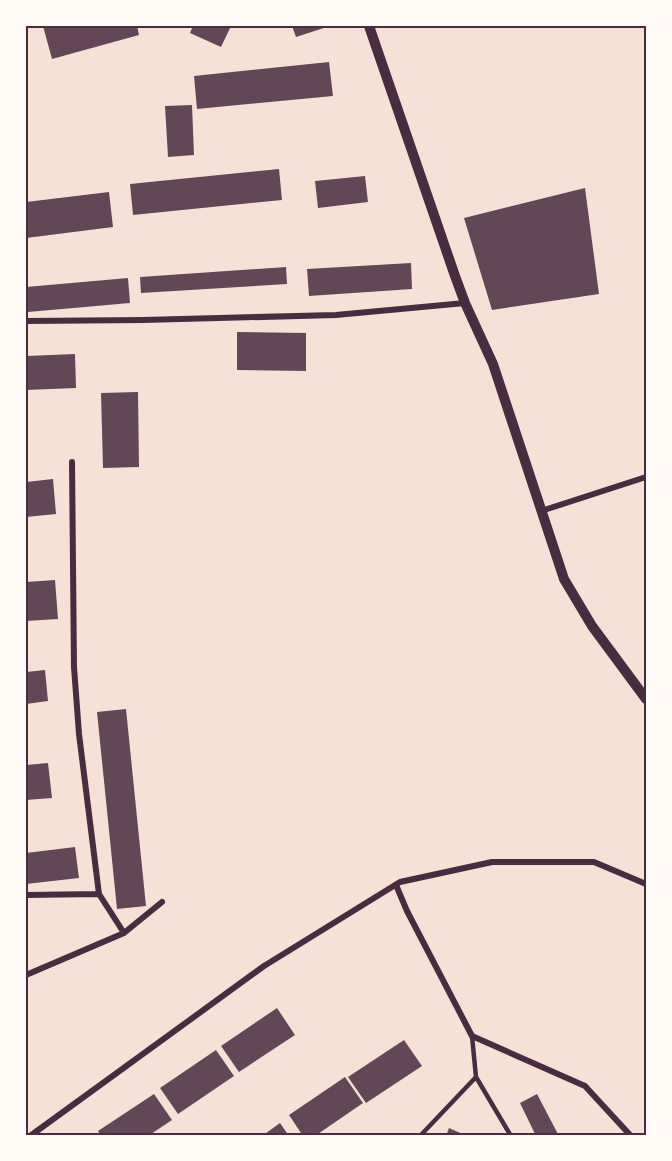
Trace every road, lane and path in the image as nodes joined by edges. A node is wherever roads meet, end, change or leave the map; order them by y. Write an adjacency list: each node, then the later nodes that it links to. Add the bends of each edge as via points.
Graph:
1 (369, 26): 2 (street)
2 (465, 303): 3 (street, via 336,315); 6 (street, via 494,364)
3 (26, 321)
4 (72, 462): 10 (street, via 74,667)
5 (646, 477): 6 (street)
6 (540, 511): 7 (street, via 564,579 592,626)
7 (646, 699)
8 (646, 884): 9 (street, via 594,862 492,862)
9 (396, 885): 15 (street); 17 (street, via 264,966)
10 (99, 894): 11 (street); 13 (street)
11 (26, 895)
12 (162, 902): 13 (street)
13 (124, 933): 14 (street)
14 (26, 975)
15 (472, 1036): 16 (lane); 20 (street, via 585,1086)
16 (476, 1077): 18 (lane); 19 (lane)
17 (30, 1136)
18 (420, 1136)
19 (510, 1136)
20 (631, 1136)

